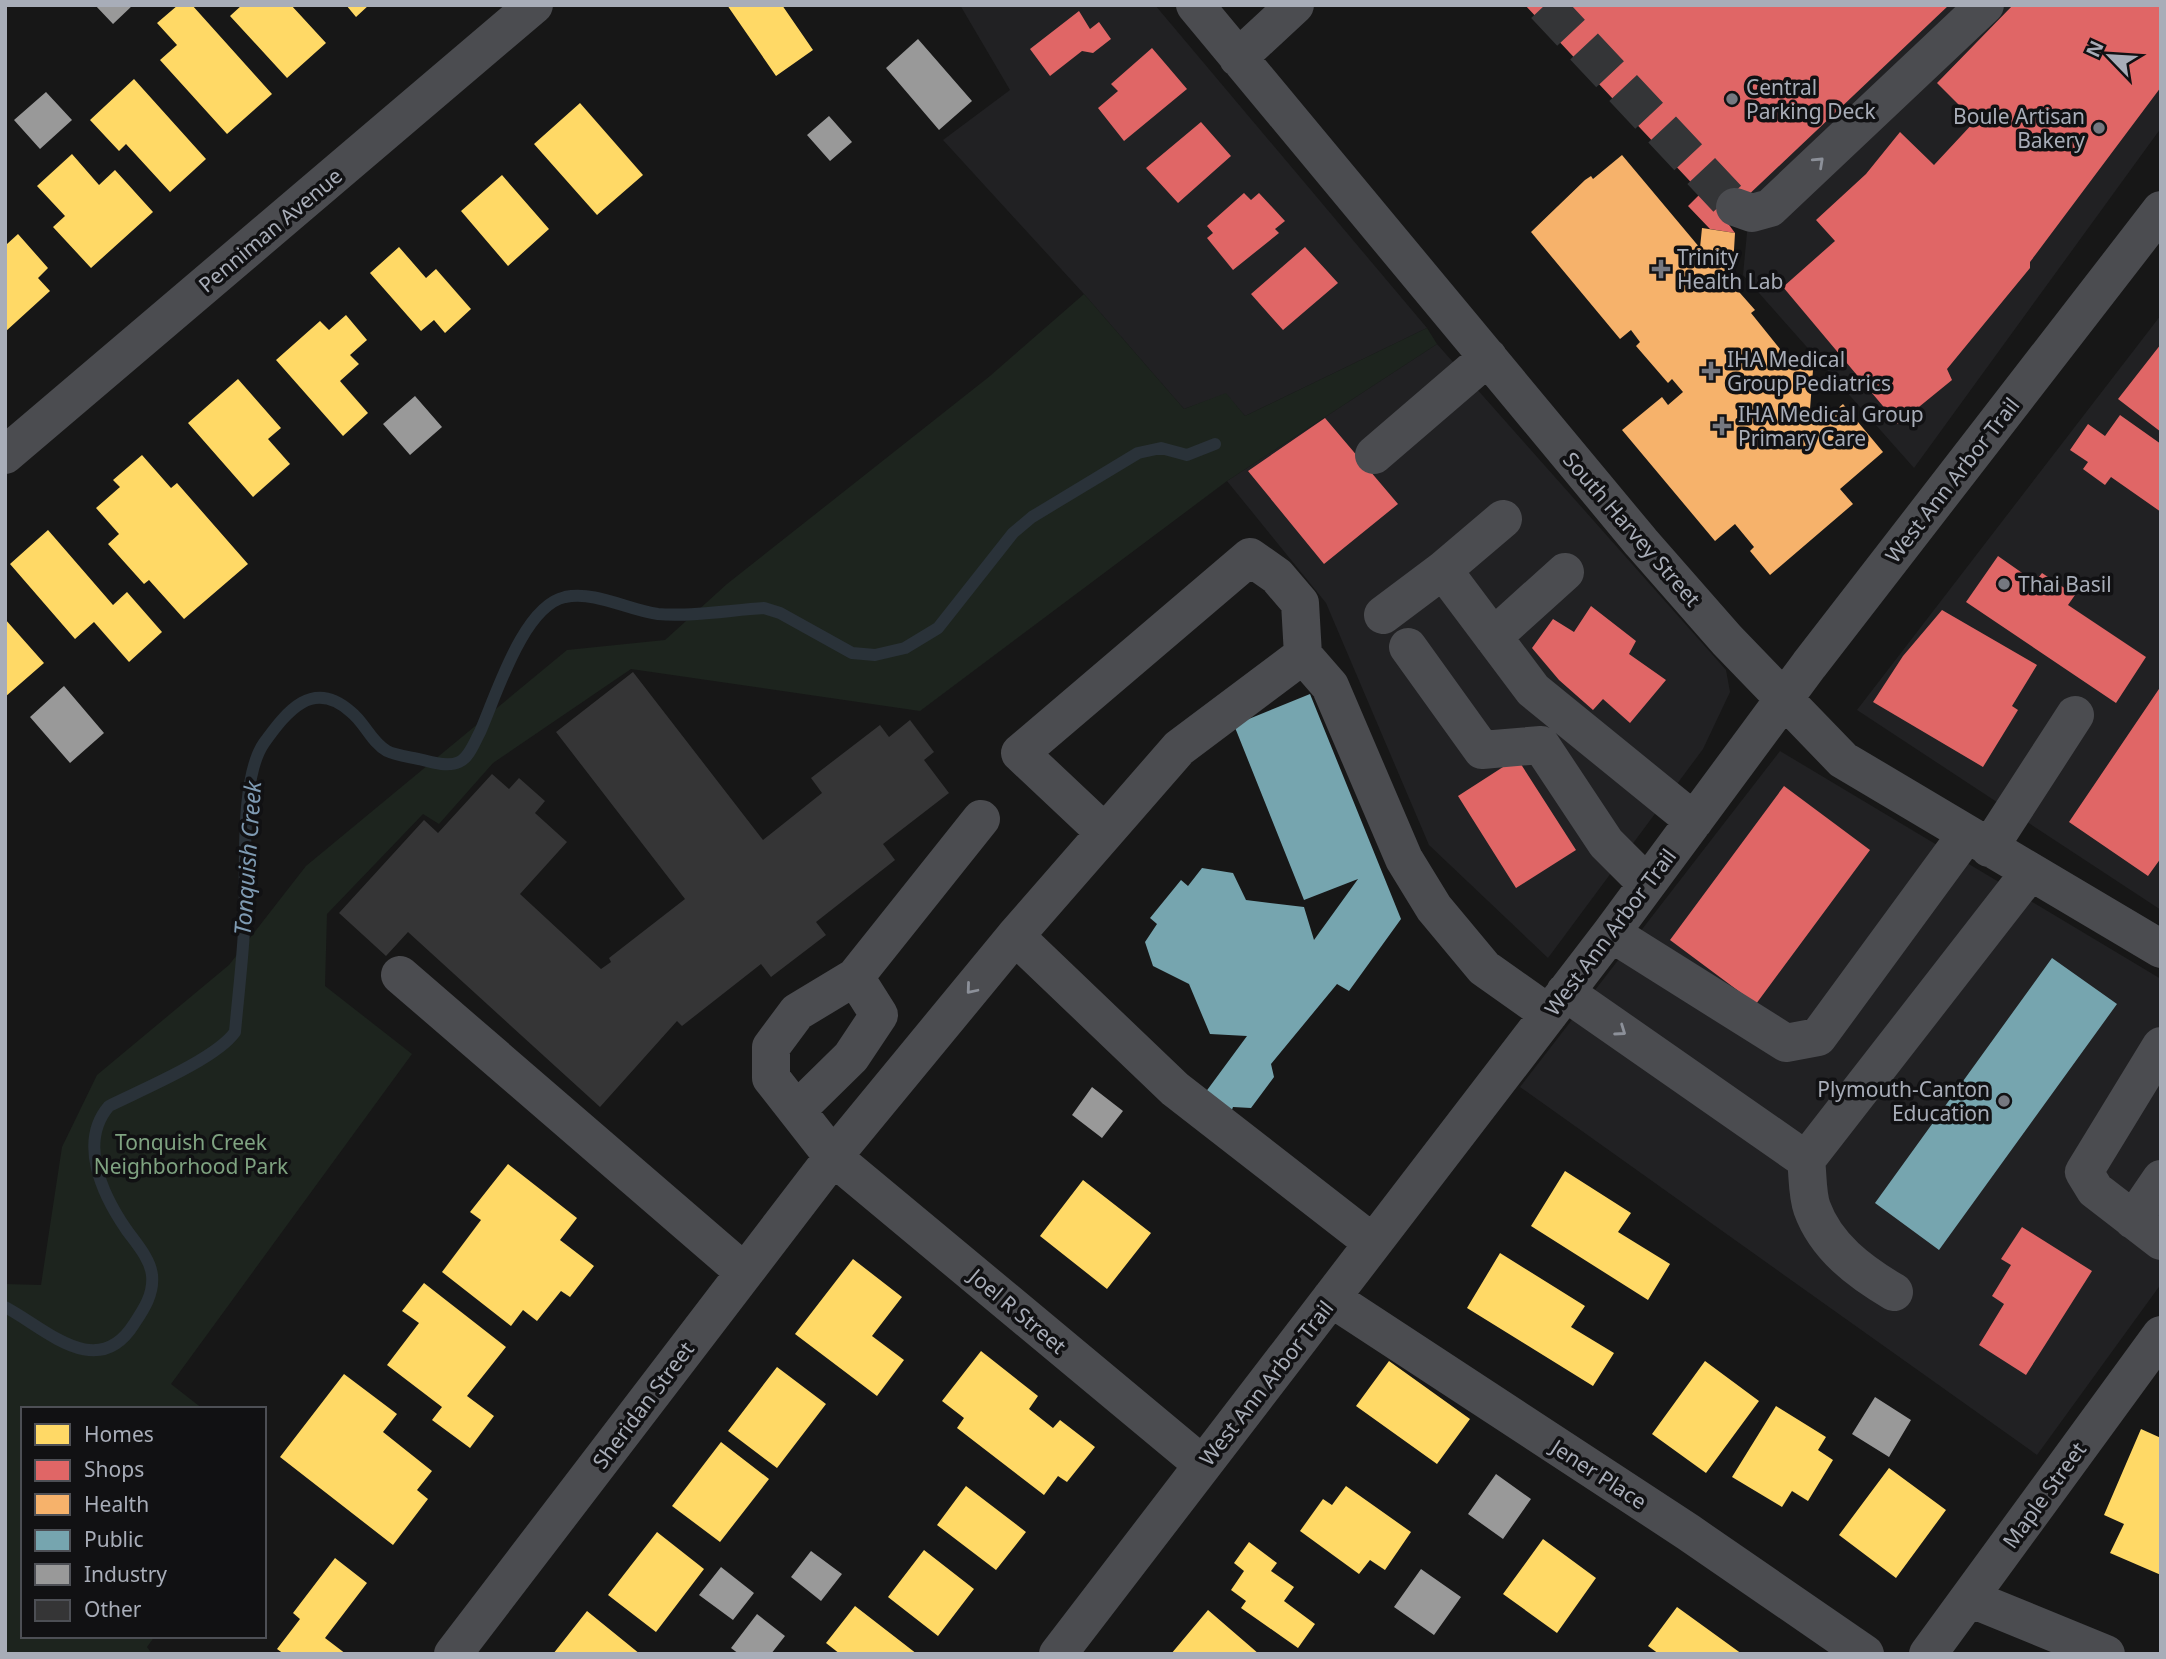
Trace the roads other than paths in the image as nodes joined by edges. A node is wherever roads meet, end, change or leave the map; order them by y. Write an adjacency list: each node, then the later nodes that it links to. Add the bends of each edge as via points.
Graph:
1 (534, 5): 9 (street, Penniman Avenue)
2 (1195, 5): 5 (street, South Harvey Street)
3 (1295, 5): 5 (street)
4 (1985, 5): 6 (street, one-way to 4, via 1752,213 1769,208)
5 (1238, 58): 8 (street, South Harvey Street)
6 (1735, 207)
7 (2161, 210): 18 (street, West Ann Arbor Trail)
8 (1488, 357): 10 (street); 18 (street, South Harvey Street, via 1650,552)
9 (5, 455)
10 (1374, 455)
11 (1503, 519): 12 (street)
12 (1443, 570): 14 (street); 15 (street)
13 (1565, 572): 15 (street)
14 (1383, 615)
15 (1493, 637): 21 (street, via 1533,690)
16 (1408, 647): 25 (street, via 1482,750 1541,745 1606,843)
17 (1303, 655): 22 (street, Sheridan Street, via 1179,748); 22 (street, via 1300,603 1277,576 1250,557 1020,753); 31 (street, via 1329,685 1404,859 1434,908 1484,968)
18 (1784, 698): 21 (street, West Ann Arbor Trail); 23 (street, South Harvey Street, via 1843,760)
19 (2075, 715): 23 (street)
20 (981, 819): 30 (street)
21 (1694, 821): 25 (street, West Ann Arbor Trail)
22 (1105, 833): 27 (street, Sheridan Street)
23 (1978, 841): 24 (street, South Harvey Street); 26 (street, via 1818,1037 1786,1043)
24 (2030, 872): 28 (street, South Harvey Street); 35 (street)
25 (1647, 884): 26 (street, West Ann Arbor Trail)
26 (1611, 933): 31 (street, West Ann Arbor Trail)
27 (1015, 936): 34 (street, Sheridan Street, one-way to 34); 38 (street, via 1175,1089)
28 (2161, 949)
29 (400, 975): 39 (street)
30 (855, 977): 33 (street, via 878,1015 851,1057); 33 (street, Joel R Street, via 797,1012 771,1047 771,1078)
31 (1557, 1003): 35 (street, one-way to 35); 38 (street, West Ann Arbor Trail)
32 (2161, 1046): 37 (street, via 2084,1172 2095,1190)
33 (797, 1110): 34 (street, Joel R Street)
34 (833, 1157): 39 (street, Sheridan Street); 43 (street, Joel R Street)
35 (1806, 1160): 40 (street, via 1811,1206 1823,1231 1859,1271)
36 (2161, 1179): 37 (street)
37 (2147, 1230)
38 (1373, 1243): 41 (street, West Ann Arbor Trail)
39 (744, 1272): 45 (street, Sheridan Street)
40 (1894, 1292)
41 (1331, 1298): 43 (street, West Ann Arbor Trail); 47 (street, Jener Place)
42 (2160, 1338): 44 (street, Maple Street)
43 (1203, 1465): 46 (street, West Ann Arbor Trail)
44 (1969, 1598): 48 (street, Maple Street); 49 (street)
45 (453, 1654)
46 (1058, 1654)
47 (1865, 1654)
48 (1928, 1654)
49 (2106, 1654)

